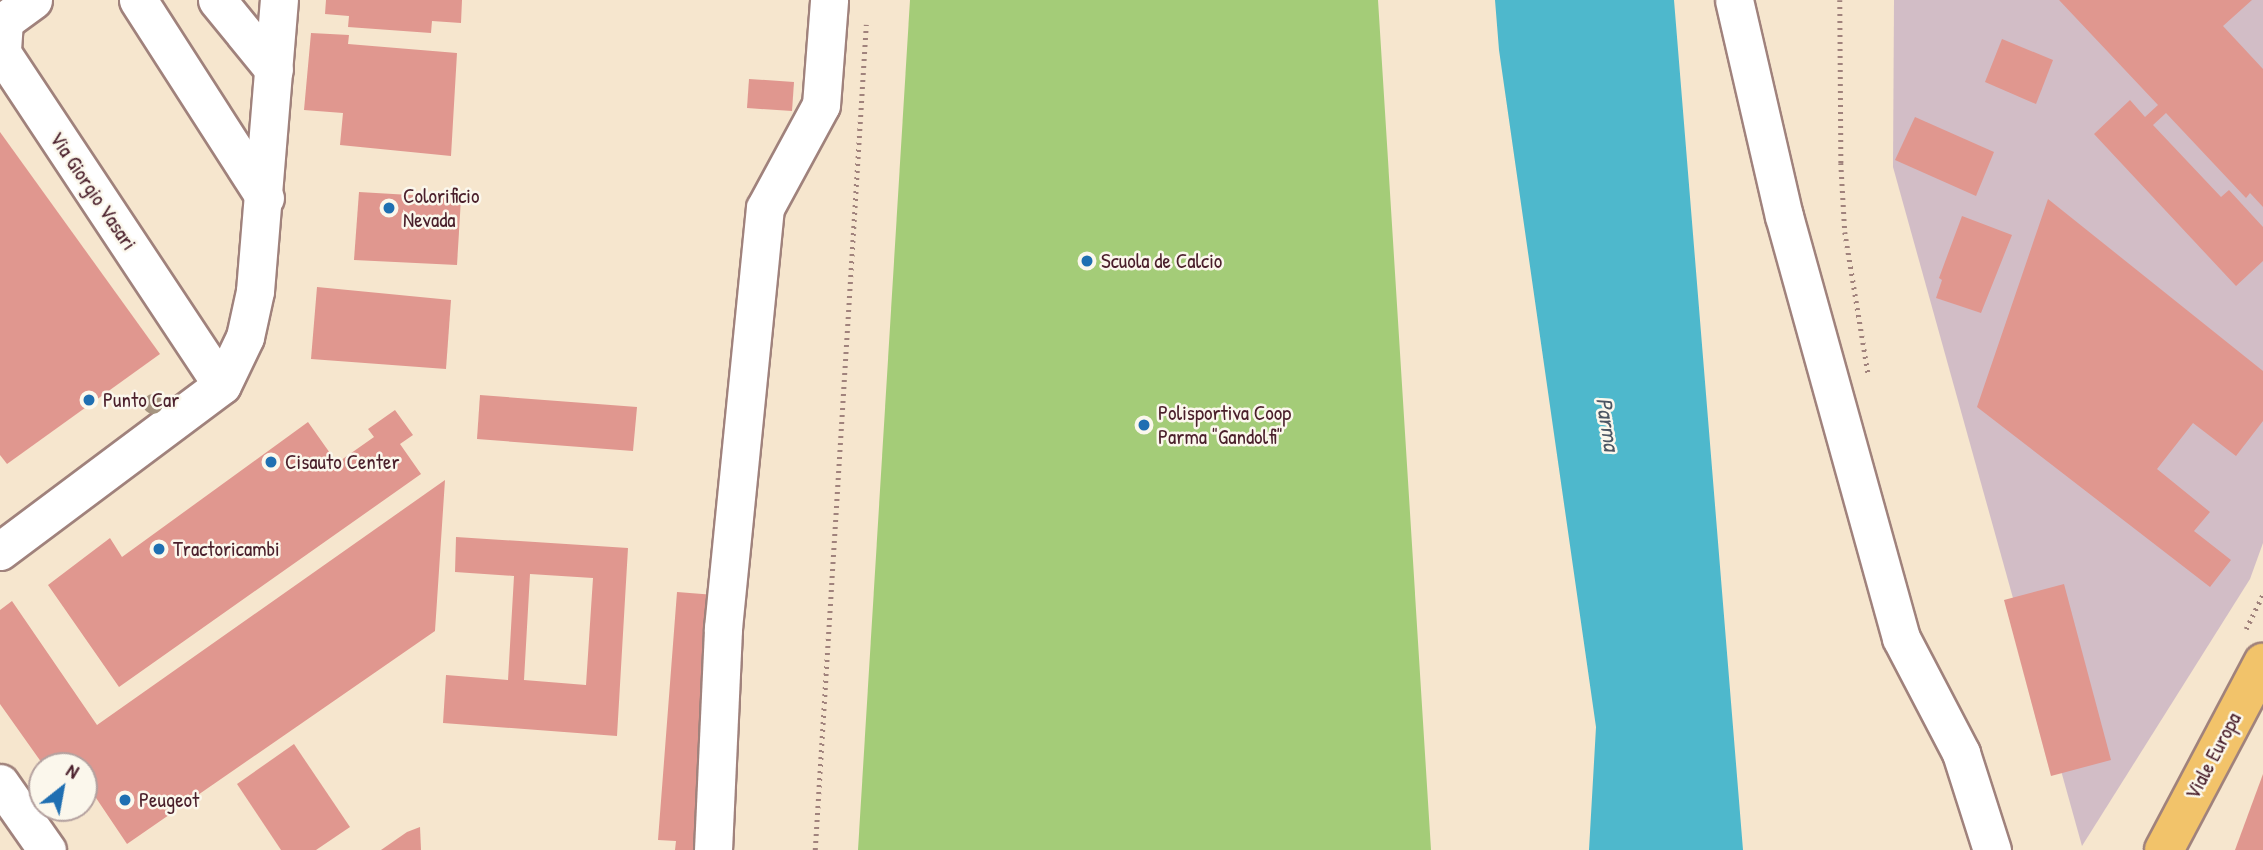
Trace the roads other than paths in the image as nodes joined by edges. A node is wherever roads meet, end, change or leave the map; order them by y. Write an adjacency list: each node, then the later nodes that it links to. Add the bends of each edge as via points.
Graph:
1 (33, 0): 9 (street, Via Giorgio Vasari, via 4,21 2,53)
2 (138, 0): 8 (street)
3 (217, 0): 7 (street)
4 (279, 0): 7 (street)
5 (829, 0): 14 (street, via 821,105 765,208 723,628)
6 (1734, 0): 15 (street, via 1784,216 1901,638 1961,753)
7 (274, 70): 8 (street)
8 (265, 198): 9 (street, via 245,337)
9 (222, 385): 10 (street)
10 (0, 551)
11 (2263, 663): 16 (main road, Viale Europa)
12 (0, 783): 13 (street)
13 (47, 850)
14 (713, 850)
15 (1992, 850)
16 (2164, 850)

